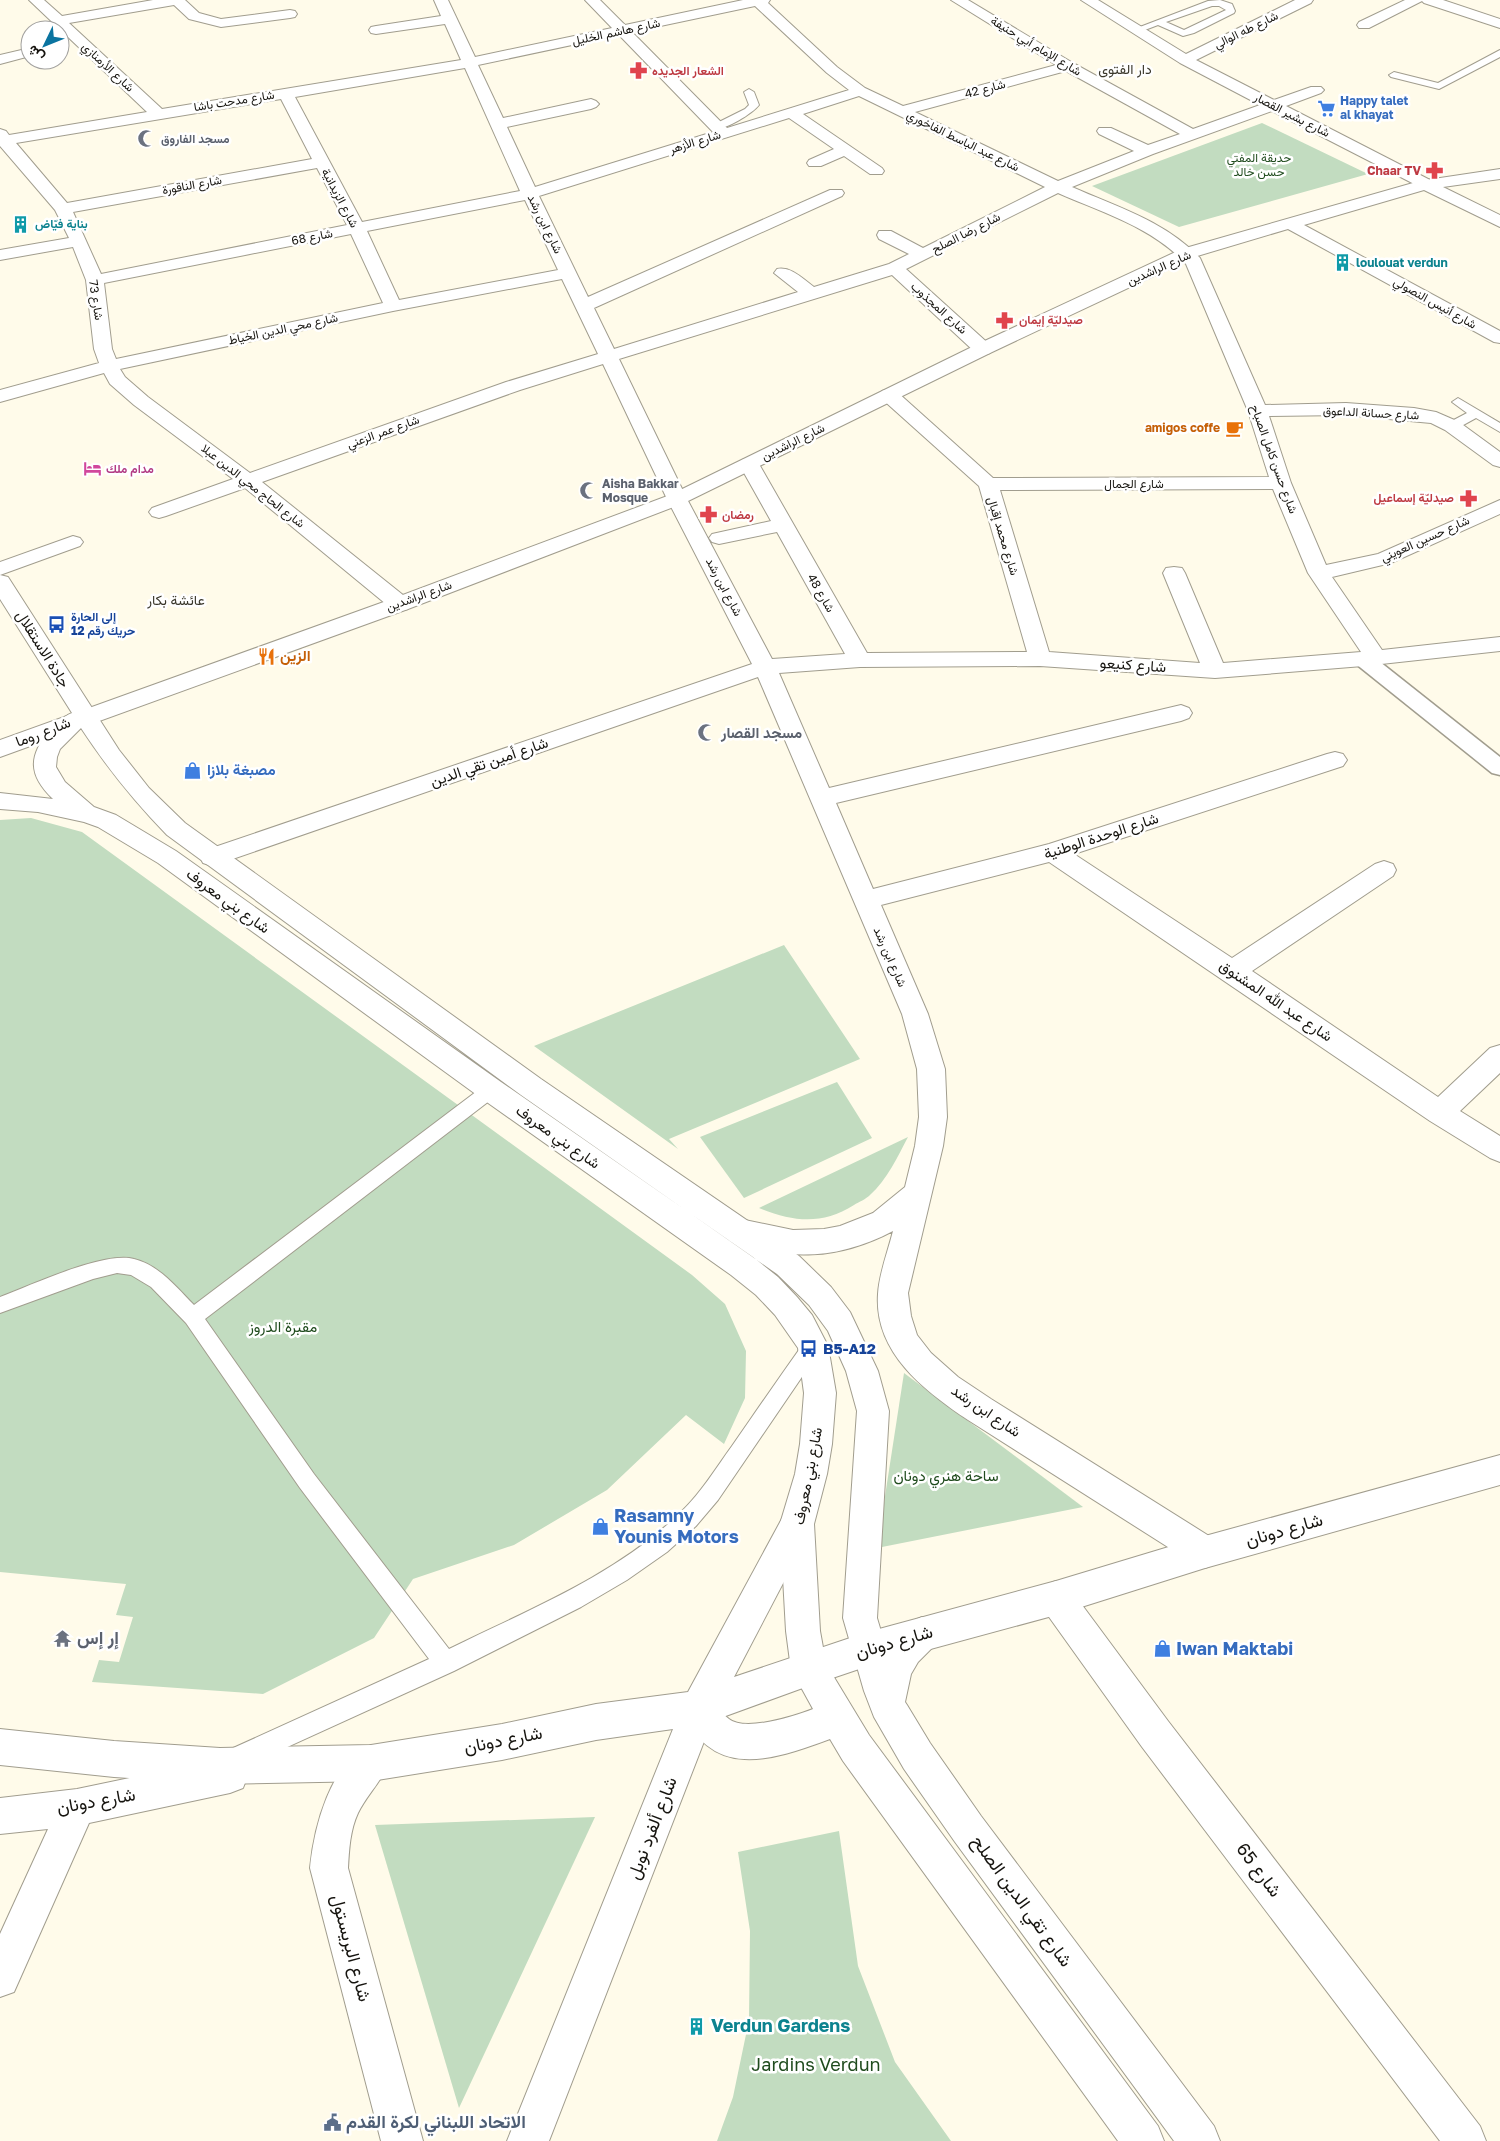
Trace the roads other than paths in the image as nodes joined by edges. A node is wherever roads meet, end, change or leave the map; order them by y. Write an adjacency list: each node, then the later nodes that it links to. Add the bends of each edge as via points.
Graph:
1 (36, 0): 16 (street, شارع الأرمنازي)
2 (177, 0): 11 (street); 13 (street, via 194,16 221,23)
3 (440, 0): 15 (street, شارع ابن رشد)
4 (592, 0): 22 (street)
5 (760, 0): 14 (street, شارع هاشم الخليل); 35 (street, شارع عبد الباسط الفاخوري, via 832,70)
6 (958, 0): 32 (street, شارع الإمام أبي حنيفة)
7 (1088, 0): 23 (street, شارع بشير القصار)
8 (1306, 0): 30 (street, شارع طه الوالي)
9 (1416, 0): 20 (street)
10 (1429, 0): 19 (street)
11 (125, 4): 17 (street)
12 (676, 5): 14 (street)
13 (290, 14)
14 (689, 16): 22 (street, شارع هاشم الخليل)
15 (450, 19): 21 (street); 31 (street, شارع ابن رشد)
16 (57, 20)
17 (62, 20)
18 (1158, 22): 18 (lane, via 1211,3 1229,6 1231,11 1191,32); 23 (lane)
19 (1500, 24)
20 (1364, 25)
21 (376, 30)
22 (623, 30): 31 (street, شارع هاشم الخليل); 44 (street)
23 (1137, 30): 30 (street, شارع بشير القصار)
24 (70, 31): 25 (street, شارع الأرمنازي)
25 (80, 40): 26 (street); 42 (street, شارع الأرمنازي)
26 (70, 42)
27 (1500, 53): 33 (lane, via 1440,86)
28 (20, 55): 29 (street)
29 (0, 60)
30 (1186, 60): 39 (street, شارع بشير القصار)
31 (469, 63): 36 (street, شارع مدحت باشا); 43 (street, شارع ابن رشد)
32 (1068, 66): 40 (street, شارع 42); 46 (street, شارع الإمام أبي حنيفة)
33 (1394, 75)
34 (1316, 90): 39 (street, شارع رضا الصلح)
35 (860, 91): 40 (street, شارع عبد الباسط الفاخوري); 41 (street, شارع الأزهر)
36 (285, 92): 42 (street, شارع مدحت باشا); 50 (street, شارع الزيدانية)
37 (749, 92): 44 (lane, via 754,105)
38 (591, 104): 43 (street)
39 (1274, 106): 46 (street, شارع رضا الصلح); 54 (street, شارع بشير القصار)
40 (902, 111): 55 (street, شارع عبد الباسط الفاخوري)
41 (791, 112): 44 (street, شارع الأزهر); 48 (street)
42 (157, 113): 47 (street, شارع مدحت باشا)
43 (498, 124): 57 (street, شارع ابن رشد)
44 (720, 130): 57 (street, شارع الأزهر)
45 (1106, 132): 49 (street)
46 (1193, 135): 49 (street, شارع رضا الصلح)
47 (2, 138): 58 (street, شارع 73)
48 (844, 150): 51 (street); 52 (street)
49 (1147, 151): 55 (street, شارع رضا الصلح)
50 (321, 162): 58 (street, شارع الناقورة); 61 (street, شارع الزيدانية)
51 (815, 163)
52 (876, 171)
53 (1500, 174): 54 (street, شارع الراشدين)
54 (1426, 184): 59 (street, شارع بشير القصار); 60 (street, شارع الراشدين)
55 (1058, 187): 64 (street, شارع رضا الصلح); 65 (street, شارع عبد الباسط الفاخوري, via 1148,227)
56 (836, 193): 73 (street)
57 (530, 194): 61 (street, شارع 68); 69 (street, شارع ابن رشد)
58 (63, 208): 63 (street, شارع 73)
59 (1500, 222)
60 (1290, 224): 65 (street, شارع الراشدين); 74 (street, شارع أنيس النصولي)
61 (357, 228): 70 (street, شارع 68); 72 (street, شارع الزيدانية)
62 (885, 235): 64 (street)
63 (79, 241): 66 (street); 70 (street, شارع 73)
64 (924, 254): 67 (street, شارع رضا الصلح)
65 (1188, 254): 75 (street, شارع الراشدين); 81 (street, شارع حسن كامل الصباح)
66 (0, 255)
67 (894, 268): 71 (street, شارع رضا الصلح); 75 (street, شارع المجذوب)
68 (783, 273): 71 (street)
69 (569, 274): 72 (street, شارع محي الدين الخياط); 73 (street, شارع ابن رشد)
70 (94, 280): 77 (street, شارع 73, via 103,349)
71 (812, 294): 76 (street, شارع رضا الصلح)
72 (393, 306): 77 (street, شارع محي الدين الخياط)
73 (583, 306): 76 (street, شارع ابن رشد)
74 (1500, 338)
75 (983, 349): 78 (street, شارع الراشدين)
76 (608, 357): 87 (street, شارع عمر الزعني, via 513,386); 90 (street, شارع ابن رشد)
77 (109, 366): 79 (street, شارع محي الدين الخياط); 87 (street, شارع الحاج محي الدين عبلا, via 117,380 141,401)
78 (889, 395): 86 (street, شارع الراشدين); 89 (street, شارع محمد إقبال)
79 (0, 396)
80 (1458, 402): 82 (lane)
81 (1258, 411): 83 (street, شارع حسانة الداعوق, via 1346,409 1414,414 1436,418); 88 (street, شارع حسن كامل الصباح)
82 (1476, 413): 83 (lane); 84 (lane)
83 (1452, 426): 85 (street, شارع حسانة الداعوق)
84 (1500, 428)
85 (1500, 461)
86 (749, 464): 90 (street, شارع الراشدين); 93 (street, شارع 48)
87 (248, 481): 92 (street, شارع عمر الزعني); 100 (street, شارع الحاج محي الدين عبلا)
88 (1280, 483): 89 (street, شارع الجمال); 98 (street, شارع حسن كامل الصباح)
89 (988, 484): 103 (street, شارع محمد إقبال)
90 (677, 499): 100 (street, شارع الراشدين); 105 (street, شارع ابن رشد)
91 (1500, 506): 98 (street, شارع حسين العويني, via 1384,559)
92 (159, 512)
93 (782, 525): 94 (street); 104 (street, شارع 48)
94 (719, 538)
95 (73, 542): 96 (street)
96 (0, 569)
97 (1174, 573): 106 (street)
98 (1319, 573): 102 (street, شارع حسن كامل الصباح)
99 (0, 582): 108 (street, جادة الاستقلال)
100 (400, 604): 108 (street, شارع الراشدين)
101 (1500, 644): 102 (street, شارع كنيعو)
102 (1370, 658): 106 (street, شارع كنيعو); 111 (street)
103 (1040, 659): 104 (street, شارع كنيعو); 106 (street, شارع كنيعو)
104 (860, 660): 105 (street, شارع كنيعو)
105 (765, 667): 112 (street, شارع ابن رشد); 116 (street, شارع أمين تقي الدين)
106 (1215, 671)
107 (1181, 713): 112 (street)
108 (81, 718): 109 (street, شارع روما); 114 (street, via 47,749 44,769 53,786); 116 (street, شارع بني معروف, via 141,794 176,829)
109 (0, 749)
110 (1335, 760): 115 (street, شارع الوحدة الوطنية)
111 (1500, 768)
112 (821, 798): 118 (street, شارع ابن رشد)
113 (0, 801): 114 (street, شارع بني معروف, via 38,804)
114 (88, 814): 121 (street, شارع بني معروف, via 107,821 168,857)
115 (1053, 852): 118 (street, شارع الوحدة الوطنية); 119 (street, شارع عبد الله المشنوق)
116 (212, 857): 122 (street, شارع بني معروف)
117 (1384, 870): 119 (street)
118 (865, 900): 125 (street, شارع ابن رشد, via 915,1014 932,1069 933,1118)
119 (1232, 971): 123 (street, شارع عبد الله المشنوق)
120 (1500, 1056): 123 (street)
121 (491, 1090): 122 (street, شارع بني معروف); 128 (lane)
122 (535, 1105): 126 (street, شارع بني معروف); 129 (street, شارع بني معروف, via 755,1276 786,1306)
123 (1440, 1113): 124 (street, شارع عبد الله المشنوق)
124 (1500, 1150)
125 (916, 1194): 126 (street, via 896,1213 871,1228 842,1238 811,1243 780,1241); 132 (street, شارع ابن رشد, via 893,1293 896,1323 910,1351 966,1400)
126 (738, 1231): 135 (street, شارع بني معروف, via 788,1265 820,1296 843,1330 870,1394 873,1435 860,1618)
127 (0, 1305): 128 (lane, via 116,1265 134,1267 148,1274 175,1296)
128 (192, 1317): 136 (lane, via 306,1481)
129 (813, 1346): 131 (street, شارع بني معروف, via 820,1394 819,1419 811,1474); 136 (lane, via 712,1493 660,1545 573,1599)
130 (1500, 1470): 132 (street, شارع دونان)
131 (797, 1524): 137 (street, شارع بني معروف, via 803,1631); 139 (street, شارع ألفرد نوبل)
132 (1205, 1552): 133 (street, شارع دونان)
133 (1056, 1598): 134 (street, شارع دونان); 152 (street, شارع 65, via 1155,1734)
134 (922, 1634): 135 (street, شارع دونان); 138 (street, via 902,1654 896,1666)
135 (868, 1649): 137 (street, شارع دونان); 138 (street, شارع تقي الدين الصلح)
136 (446, 1663): 144 (lane)
137 (809, 1668): 139 (street, شارع دونان); 140 (street)
138 (887, 1704): 151 (street, شارع تقي الدين الصلح, via 917,1756 968,1829)
139 (699, 1708): 140 (street, via 722,1736 750,1741 782,1738); 142 (street, شارع دونان, via 596,1722 502,1742); 149 (street, شارع ألفرد نوبل)
140 (838, 1718): 150 (street, via 856,1748)
141 (0, 1747): 144 (street, شارع دونان)
142 (371, 1763): 143 (street, شارع دونان); 148 (street, شارع البريستول, via 353,1785 339,1811 331,1839 329,1868)
143 (280, 1765): 144 (street, شارع دونان); 145 (street, شارع دونان)
144 (220, 1766)
145 (77, 1806): 146 (street, شارع دونان); 147 (street)
146 (0, 1816)
147 (0, 1978)
148 (402, 2141)
149 (528, 2141)
150 (1143, 2141)
151 (1199, 2141)
152 (1465, 2141)

